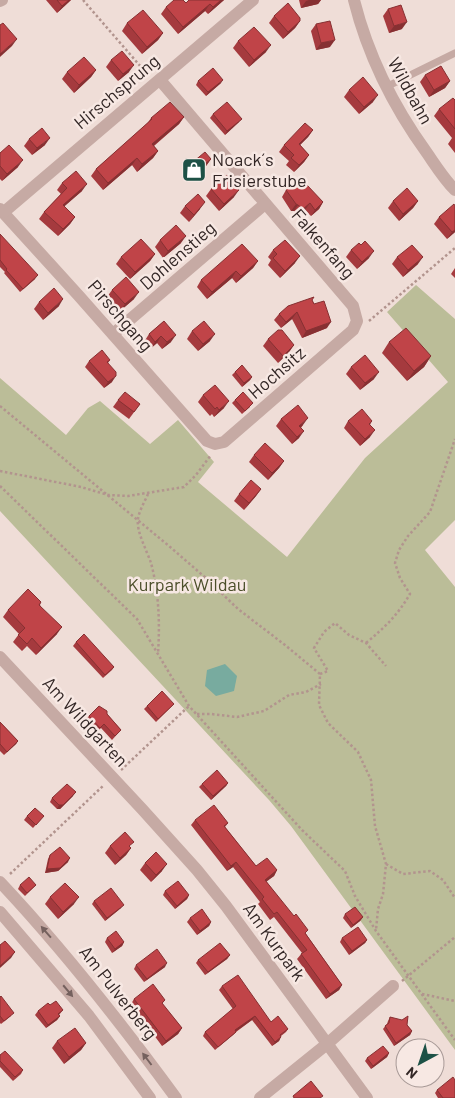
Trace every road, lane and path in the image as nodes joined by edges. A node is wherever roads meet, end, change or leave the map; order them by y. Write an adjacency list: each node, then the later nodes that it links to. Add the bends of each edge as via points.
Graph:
1 (83, 0): 5 (path)
2 (253, 0): 5 (street, Hirschsprung)
3 (354, 0): 6 (street, Wildbahn, via 370,53)
4 (455, 53): 6 (lane)
5 (157, 81): 8 (street, Falkenfang); 9 (street, Hirschsprung)
6 (385, 87): 7 (street, Wildbahn, via 416,139)
7 (455, 190)
8 (265, 204): 11 (street, Falkenfang, via 353,306); 12 (street, Dohlenstieg)
9 (2, 210): 12 (street, Pirschgang)
10 (455, 248): 11 (path, via 370,321)
11 (357, 321): 15 (street, Hochsitz, via 353,330)
12 (113, 334): 15 (street, Pirschgang)
13 (0, 406): 19 (path)
14 (455, 439): 21 (path, via 430,512 408,536 395,563 410,594 389,624)
15 (214, 448): 18 (path, via 184,487)
16 (0, 471): 19 (path)
17 (0, 486): 22 (path, via 137,619)
18 (148, 494): 19 (path); 20 (path)
19 (108, 495): 20 (path)
20 (137, 519): 22 (path, via 151,562 157,595 160,624); 25 (path, via 238,609)
21 (366, 643): 24 (path); 25 (path, via 335,623 324,632 314,648 328,671)
22 (158, 654): 27 (path)
23 (0, 657): 29 (street, Am Wildgarten)
24 (386, 666)
25 (320, 674): 26 (path)
26 (321, 684): 28 (path, via 306,692 289,695 264,711 237,717); 31 (path, via 319,706 328,723 358,752 371,780 375,826)
27 (189, 706): 28 (path); 29 (path)
28 (197, 714): 35 (path, via 302,830 345,871 355,896)
29 (113, 777): 30 (street, Am Wildgarten); 32 (path)
30 (145, 812): 42 (street, Am Kurpark, via 219,896)
31 (386, 864): 33 (path, via 402,874 430,871 443,880); 35 (path)
32 (0, 883): 44 (street, Am Pulverberg, one-way to 32, via 105,1003)
33 (455, 898)
34 (0, 912): 43 (street, Am Pulverberg, one-way to 43, via 89,1016)
35 (376, 931): 37 (path)
36 (455, 937): 37 (path)
37 (408, 976): 38 (path); 39 (path)
38 (393, 986): 42 (street)
39 (422, 994): 40 (path); 41 (path)
40 (455, 1001)
41 (455, 1040)
42 (327, 1044): 45 (street); 46 (street, Am Kurpark)
43 (150, 1098)
44 (176, 1098)
45 (260, 1098)
46 (367, 1098)

